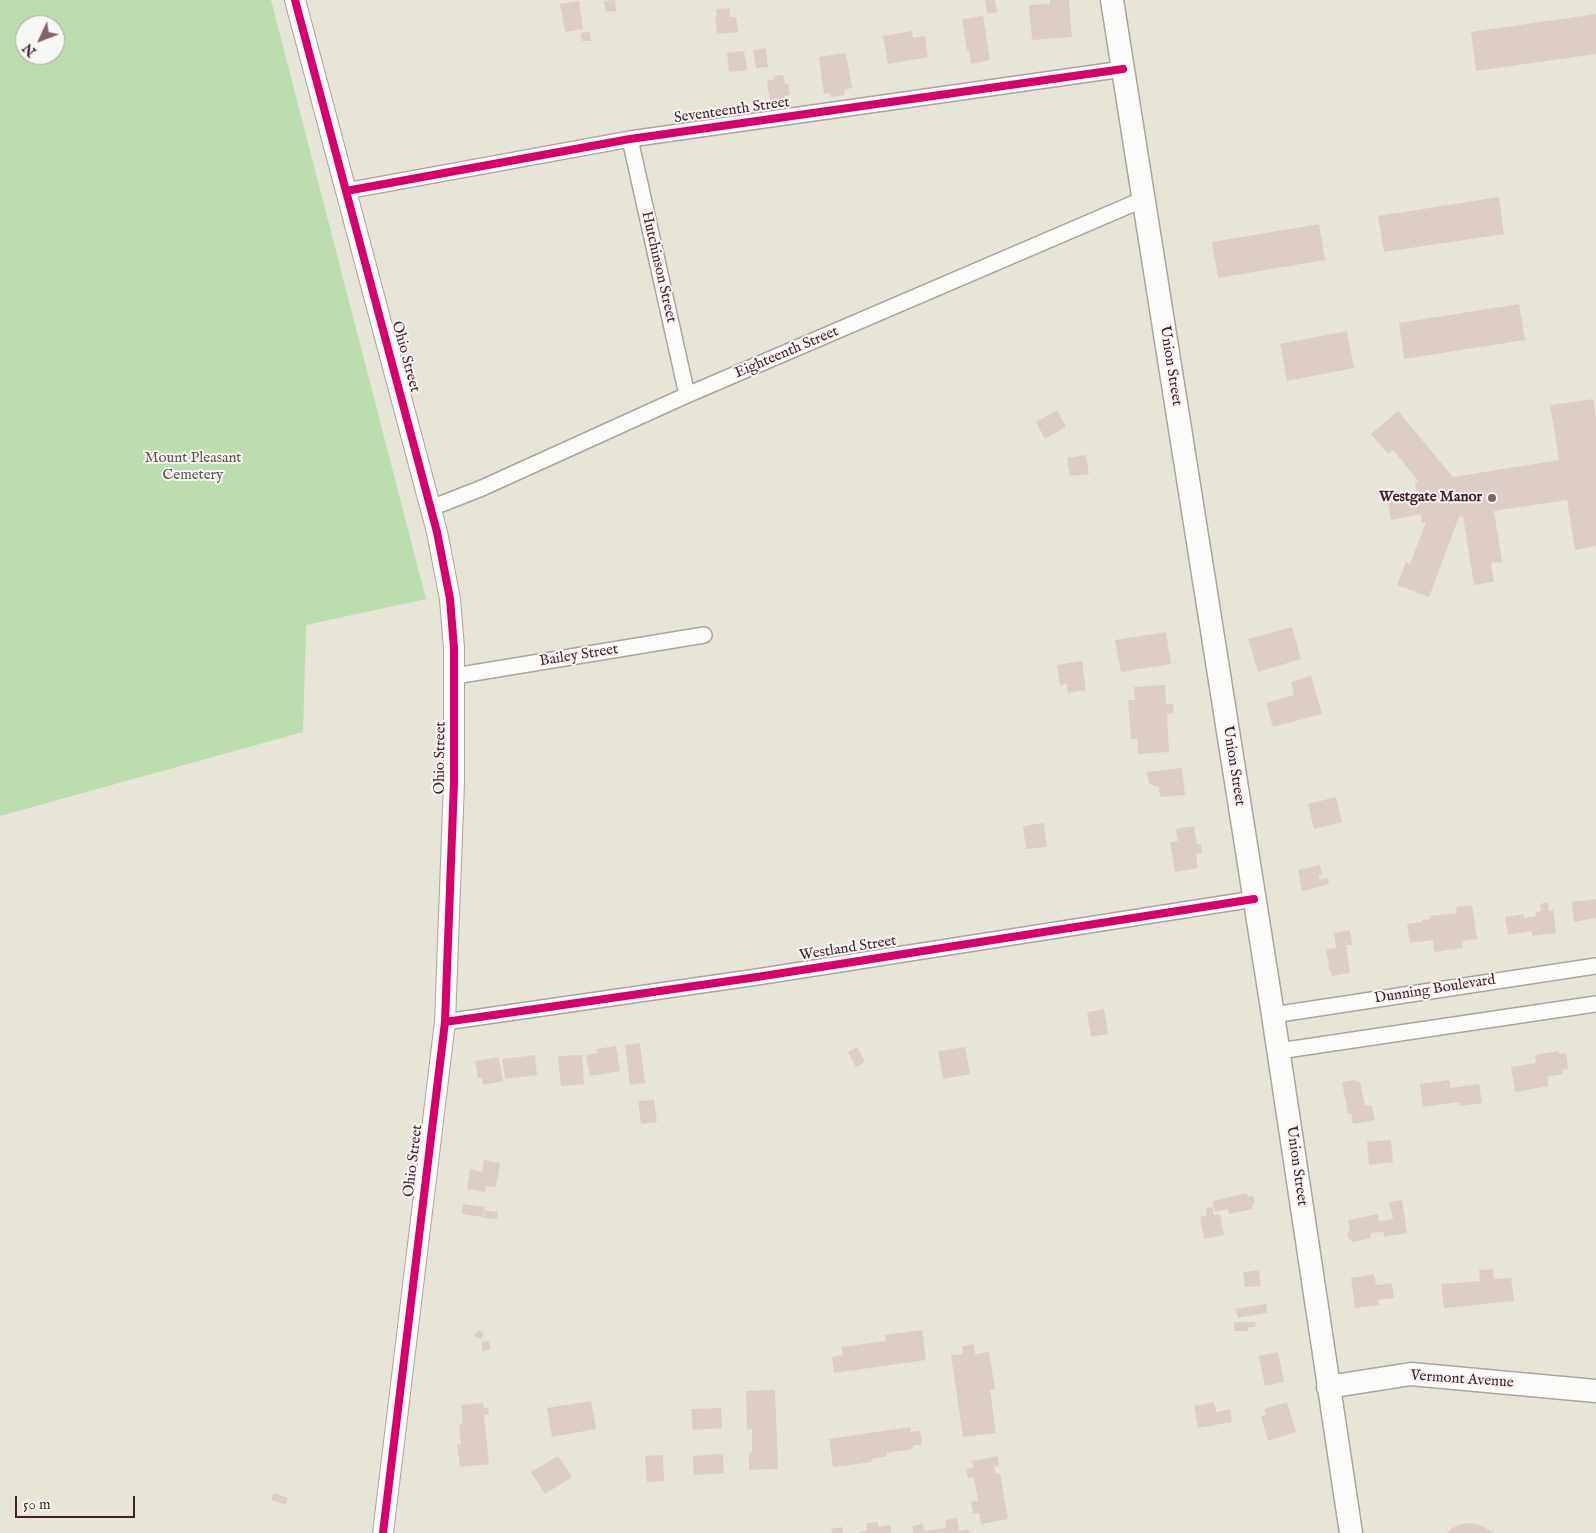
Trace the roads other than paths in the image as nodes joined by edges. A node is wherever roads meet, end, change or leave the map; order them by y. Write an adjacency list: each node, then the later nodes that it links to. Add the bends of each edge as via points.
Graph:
1 (295, 0): 5 (street, Ohio Street)
2 (1112, 0): 3 (main road, Union Street)
3 (1123, 68): 4 (street, Seventeenth Street); 6 (main road, Union Street)
4 (630, 140): 5 (street, Seventeenth Street); 7 (street, Hutchinson Street)
5 (346, 191): 8 (street, Ohio Street)
6 (1144, 199): 7 (street, Eighteenth Street); 11 (main road, Union Street)
7 (687, 395): 8 (street, Eighteenth Street)
8 (431, 508): 10 (street, Ohio Street, via 450,599)
9 (704, 635): 10 (street, Bailey Street)
10 (455, 676): 15 (street, Ohio Street)
11 (1254, 899): 14 (main road, Union Street); 15 (street, Westland Street, via 766,976)
12 (1596, 966): 14 (street, Dunning Boulevard)
13 (1596, 1004): 16 (street)
14 (1273, 1015): 16 (main road, Union Street)
15 (445, 1022): 19 (street, Ohio Street)
16 (1279, 1051): 17 (main road, Union Street)
17 (1328, 1387): 18 (main road, Vermont Avenue, via 1411,1374); 20 (main road, Union Street)
18 (1596, 1391)
19 (383, 1533)
20 (1351, 1533)

